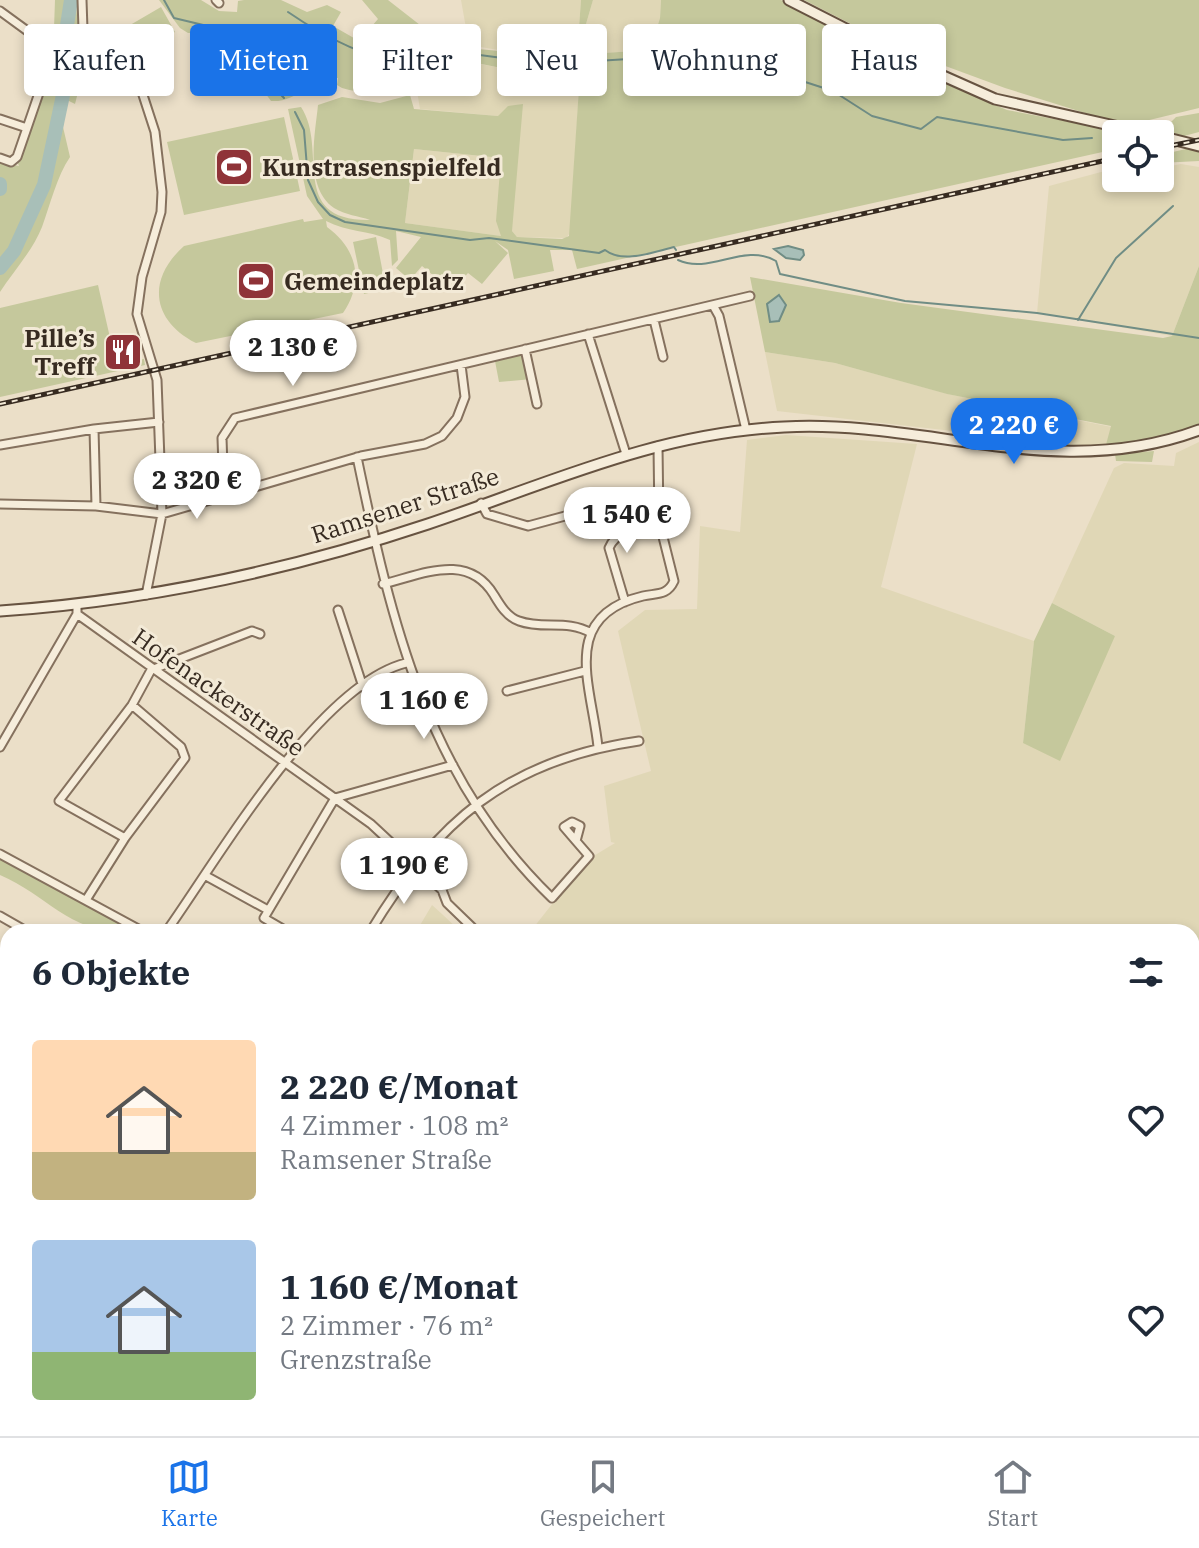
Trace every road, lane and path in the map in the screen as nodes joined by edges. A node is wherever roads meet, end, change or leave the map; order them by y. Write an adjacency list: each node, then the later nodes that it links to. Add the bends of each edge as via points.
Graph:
1 (82, 0): 18 (street, via 89,48 135,82 155,132 161,212 137,314 155,369)
2 (789, 0): 5 (main road, via 995,99)
3 (0, 11): 6 (street, via 52,55)
4 (0, 119): 6 (street)
5 (1102, 123)
6 (27, 128): 9 (street, via 17,157 11,162)
7 (1174, 140): 8 (main road)
8 (1199, 146)
9 (0, 158)
10 (750, 296): 11 (street)
11 (714, 307): 12 (street); 20 (street)
12 (654, 320): 13 (street); 15 (street)
13 (588, 334): 14 (street); 24 (street)
14 (525, 349): 16 (street); 17 (street)
15 (663, 357)
16 (461, 365): 25 (street, via 465,397 442,436); 26 (street, via 235,418 222,438)
17 (537, 404)
18 (159, 422): 19 (street); 31 (street)
19 (94, 429): 22 (street); 30 (street)
20 (746, 430): 21 (main road, Ramsener Straße, via 831,428 1060,454 1133,448); 23 (main road, Ramsener Straße)
21 (1199, 430)
22 (0, 445)
23 (658, 446): 24 (main road, Ramsener Straße); 32 (street)
24 (626, 454): 28 (main road, Ramsener Straße)
25 (357, 457): 26 (street); 33 (street)
26 (224, 497): 31 (street)
27 (630, 502): 28 (street, via 528,526 487,514)
28 (481, 503): 33 (main road, Ramsener Straße)
29 (0, 504): 30 (street)
30 (96, 506): 31 (street)
31 (162, 514): 35 (street)
32 (659, 521): 36 (street, via 612,540 609,548); 36 (street, via 674,581 670,590)
33 (374, 540): 34 (street); 35 (main road, Ramsener Straße)
34 (383, 584): 40 (street, via 442,570 470,570 513,618 571,623); 42 (street)
35 (146, 595): 37 (main road, Ramsener Straße)
36 (622, 604): 40 (street)
37 (77, 610): 39 (main road, Ramsener Straße); 43 (street, Hofenackerstraße); 49 (street)
38 (338, 610): 45 (street)
39 (0, 611)
40 (591, 633): 44 (street)
41 (260, 634): 43 (street, via 252,631)
42 (406, 663): 45 (street); 52 (street)
43 (151, 670): 47 (street); 51 (street, Hofenackerstraße)
44 (585, 671): 46 (street); 50 (street)
45 (363, 687): 51 (street)
46 (507, 691)
47 (132, 705): 55 (street, via 181,747 185,758); 55 (street, via 59,801)
48 (639, 741): 50 (street)
49 (0, 747)
50 (598, 747): 54 (street, via 509,782)
51 (284, 762): 53 (street, Hofenackerstraße); 59 (street)
52 (453, 765): 53 (street); 54 (street)
53 (335, 798): 58 (street, Hofenackerstraße); 61 (street)
54 (473, 804): 56 (street, via 552,898 589,856); 58 (street)
55 (125, 838): 60 (street)
56 (576, 841)
57 (0, 854): 60 (street)
58 (414, 863): 65 (street); 66 (street, Hofenackerstraße)
59 (206, 876): 61 (street); 63 (street)
60 (86, 900): 62 (street)
61 (268, 910): 64 (street, via 264,918)
62 (130, 924)
63 (172, 924)
64 (274, 924)
65 (375, 924)
66 (470, 924)

